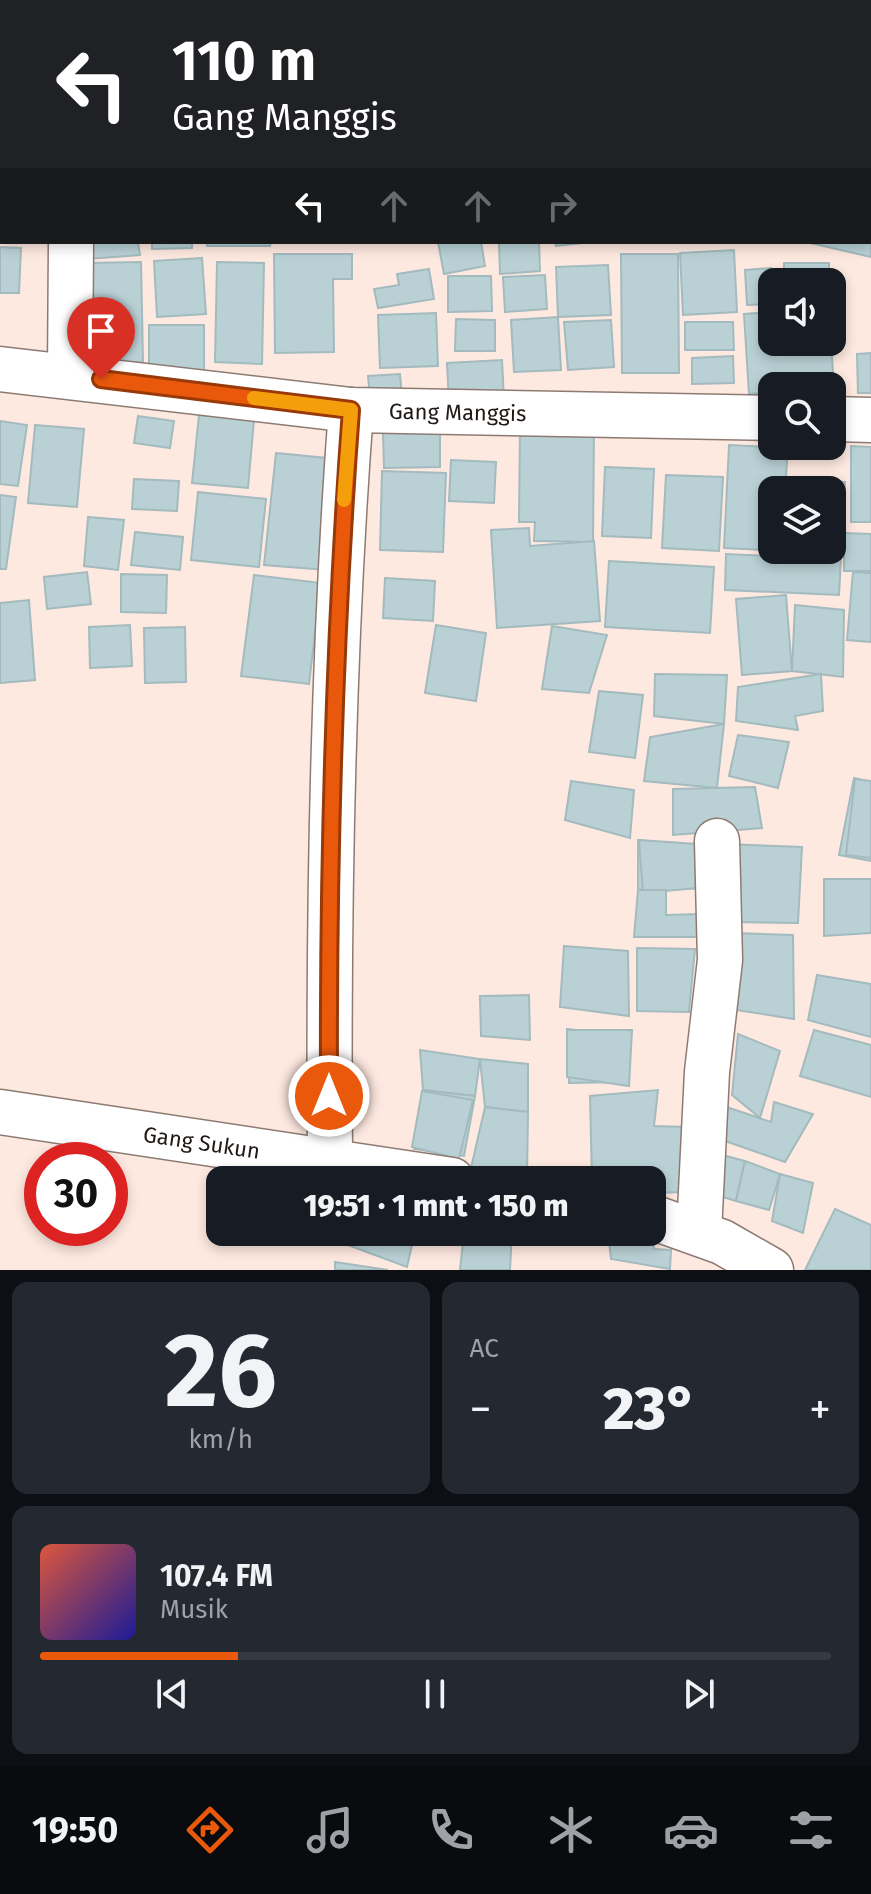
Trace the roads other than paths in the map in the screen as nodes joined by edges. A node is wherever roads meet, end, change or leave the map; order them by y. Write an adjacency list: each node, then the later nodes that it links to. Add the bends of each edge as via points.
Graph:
1 (71, 244): 3 (street)
2 (0, 369): 3 (street, Gang Manggis)
3 (70, 375): 4 (street, Gang Manggis)
4 (351, 410): 5 (street, Gang Manggis); 10 (street, via 338,588 328,907)
5 (758, 418)
6 (846, 419): 7 (street)
7 (871, 420)
8 (717, 841): 13 (street, via 720,960 707,1072)
9 (0, 1112): 10 (street, Gang Sukun)
10 (330, 1159): 11 (street, Gang Sukun)
11 (371, 1166)
12 (666, 1221): 13 (street)
13 (699, 1232): 14 (street)
14 (771, 1270)

